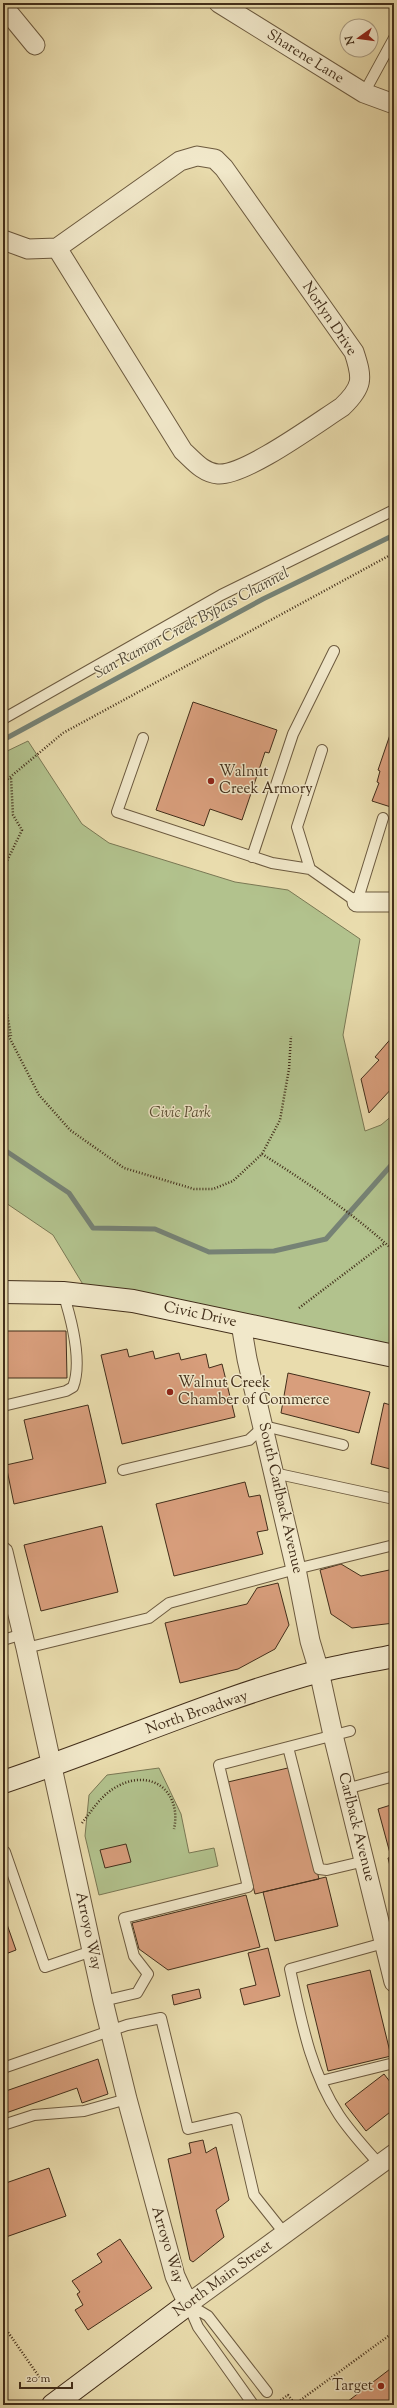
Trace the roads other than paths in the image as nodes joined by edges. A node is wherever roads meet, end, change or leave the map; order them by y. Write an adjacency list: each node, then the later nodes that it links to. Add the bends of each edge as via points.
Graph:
1 (219, 3): 5 (street, Sharene Lane)
2 (3, 6): 4 (street)
3 (394, 38): 5 (lane)
4 (35, 45)
5 (364, 92): 6 (street, Sharene Lane)
6 (394, 104)
7 (3, 240): 8 (street, via 28,249)
8 (58, 248): 8 (street, Norlyn Drive, via 183,451 202,469 218,474 236,471 252,463 342,407 355,395 361,383 354,352 224,168 215,159 197,156 180,161)
9 (394, 510): 11 (lane, via 222,595)
10 (334, 651): 15 (lane, via 293,734)
11 (3, 719)
12 (143, 738): 15 (lane, via 117,812)
13 (322, 750): 16 (lane, via 297,827)
14 (383, 818): 17 (lane)
15 (252, 857): 16 (lane)
16 (310, 869): 17 (lane)
17 (357, 902): 18 (street)
18 (394, 902)
19 (3, 1292): 20 (street, Civic Drive)
20 (64, 1292): 21 (street, Civic Drive, via 133,1300); 23 (lane, via 72,1323 77,1372 73,1387 66,1392)
21 (241, 1324): 22 (street, Civic Drive); 24 (street, South Carlback Avenue)
22 (394, 1356)
23 (3, 1406)
24 (264, 1426): 25 (lane); 26 (lane, via 249,1440); 27 (street, South Carlback Avenue)
25 (343, 1445)
26 (123, 1470)
27 (274, 1473): 28 (lane); 31 (street, South Carlback Avenue)
28 (394, 1500)
29 (394, 1545): 31 (lane)
30 (5, 1569): 33 (street, Arroyo Way)
31 (296, 1569): 33 (lane, via 169,1603 149,1618); 35 (street, South Carlback Avenue, via 310,1641)
32 (3, 1640): 33 (lane)
33 (25, 1641): 38 (street, Arroyo Way)
34 (394, 1656): 35 (street, North Broadway)
35 (319, 1671): 36 (street, Carlback Avenue); 38 (street, North Broadway, via 186,1715)
36 (341, 1733): 37 (lane); 41 (street, Carlback Avenue)
37 (288, 1747): 43 (lane, via 319,1869 327,1870); 47 (lane, via 219,1765 248,1887 124,1918 134,1956 148,1974 137,1993)
38 (52, 1765): 40 (street, North Broadway); 45 (street, Arroyo Way)
39 (394, 1776): 41 (lane)
40 (3, 1782)
41 (346, 1789): 43 (street, Carlback Avenue)
42 (3, 1852): 45 (lane, via 45,1967)
43 (364, 1861): 44 (street, Carlback Avenue)
44 (384, 1943): 46 (street, Carlback Avenue); 51 (lane, via 290,1969 308,2048)
45 (92, 1951): 47 (street, Arroyo Way)
46 (394, 1982)
47 (103, 2001): 48 (street, Arroyo Way)
48 (111, 2032): 50 (lane); 52 (street, Arroyo Way); 55 (lane, via 127,2025 161,2018 188,2129 236,2118 254,2194)
49 (394, 2063): 51 (lane)
50 (3, 2068)
51 (321, 2081): 54 (lane, via 340,2116)
52 (127, 2100): 53 (lane, via 84,2111 34,2115); 56 (street, Arroyo Way, via 175,2276)
53 (3, 2125)
54 (387, 2160): 55 (street, North Main Street)
55 (285, 2234): 56 (street, North Main Street)
56 (188, 2304): 57 (lane, via 208,2316); 58 (lane, via 204,2336); 59 (street, North Main Street)
57 (267, 2392)
58 (252, 2403)
59 (53, 2405)

